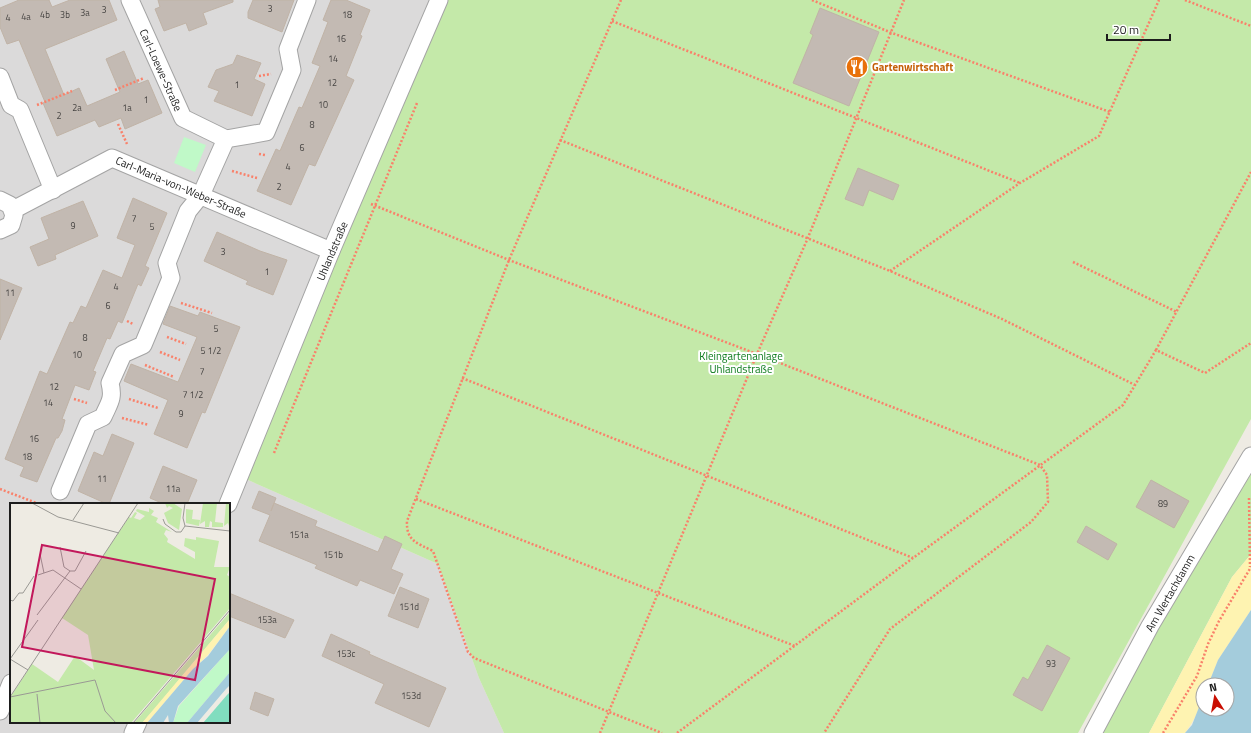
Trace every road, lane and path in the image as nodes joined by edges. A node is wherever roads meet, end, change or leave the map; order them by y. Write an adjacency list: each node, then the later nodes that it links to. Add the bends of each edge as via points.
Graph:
1 (130, 0): 12 (street, Carl-Loewe-Straße)
2 (307, 0): 20 (street, via 288,49 292,70 266,132)
3 (439, 0): 28 (street, Uhlandstraße)
4 (621, 0): 9 (path)
5 (812, 0): 11 (path)
6 (904, 0): 11 (path)
7 (1159, 0): 18 (path)
8 (1185, 0): 10 (path)
9 (612, 21): 19 (path); 21 (path)
10 (1251, 26)
11 (892, 33): 18 (path); 19 (path)
12 (162, 71): 14 (path); 20 (street, Carl-Loewe-Straße, via 183,118)
13 (0, 78): 17 (street, via 11,105)
14 (115, 90)
15 (72, 91): 17 (path)
16 (418, 103): 30 (path)
17 (20, 111): 26 (street)
18 (1110, 112): 25 (path, via 1099,136)
19 (856, 118): 25 (path); 32 (path)
20 (226, 139): 22 (street)
21 (560, 140): 32 (path); 34 (path)
22 (214, 166): 24 (path); 27 (street)
23 (1251, 172): 38 (path)
24 (257, 178)
25 (1020, 183): 36 (path)
26 (53, 190): 27 (street, Carl-Maria-von-Weber-Straße, via 112,158); 29 (street, Carl-Maria-von-Weber-Straße)
27 (201, 195): 33 (street, Carl-Maria-von-Weber-Straße); 37 (street, via 188,211 167,263 171,278)
28 (355, 198): 30 (path); 33 (street, Uhlandstraße)
29 (6, 205): 31 (street, Carl-Maria-von-Weber-Straße, via 13,220)
30 (375, 205): 34 (path, via 394,215); 51 (path)
31 (0, 230)
32 (807, 240): 36 (path); 42 (path)
33 (331, 251): 60 (street, Uhlandstraße)
34 (509, 260): 42 (path); 45 (path)
35 (1073, 262): 38 (path)
36 (890, 271): 46 (path, via 1002,319)
37 (163, 297): 39 (path); 43 (street, via 143,346 123,354)
38 (1177, 312): 41 (path)
39 (212, 313)
40 (1251, 343): 41 (path, via 1205,373)
41 (1156, 350): 46 (path)
42 (757, 354): 53 (path); 54 (path)
43 (122, 357): 44 (path); 47 (street, via 110,384)
44 (174, 377)
45 (462, 378): 54 (path); 58 (path)
46 (1135, 385): 53 (path, via 1123,405)
47 (113, 395): 48 (path); 49 (street)
48 (158, 408)
49 (105, 412): 50 (path); 56 (street, via 103,417 88,424)
50 (149, 425)
51 (274, 453)
52 (1251, 456): 74 (street, Am Wertachdamm, via 1150,626)
53 (1040, 465): 61 (path); 73 (path, via 1047,475 1048,502 1031,522 890,629)
54 (707, 475): 61 (path); 63 (path)
55 (0, 490): 59 (path)
56 (60, 491)
57 (1249, 493): 62 (path)
58 (416, 499): 63 (path); 67 (path, via 407,521 406,531 411,540 433,551 468,652 481,662)
59 (36, 503)
60 (228, 503)
61 (913, 558): 64 (path)
62 (1251, 567): 75 (path, via 1208,644 1197,676)
63 (658, 592): 64 (path); 67 (path)
64 (795, 646): 72 (path)
65 (10, 686): 66 (street)
66 (0, 711)
67 (608, 713): 70 (path); 71 (path)
68 (138, 723): 69 (street)
69 (133, 733)
70 (600, 733)
71 (662, 733)
72 (677, 733)
73 (824, 733)
74 (1093, 733)
75 (1163, 733)

